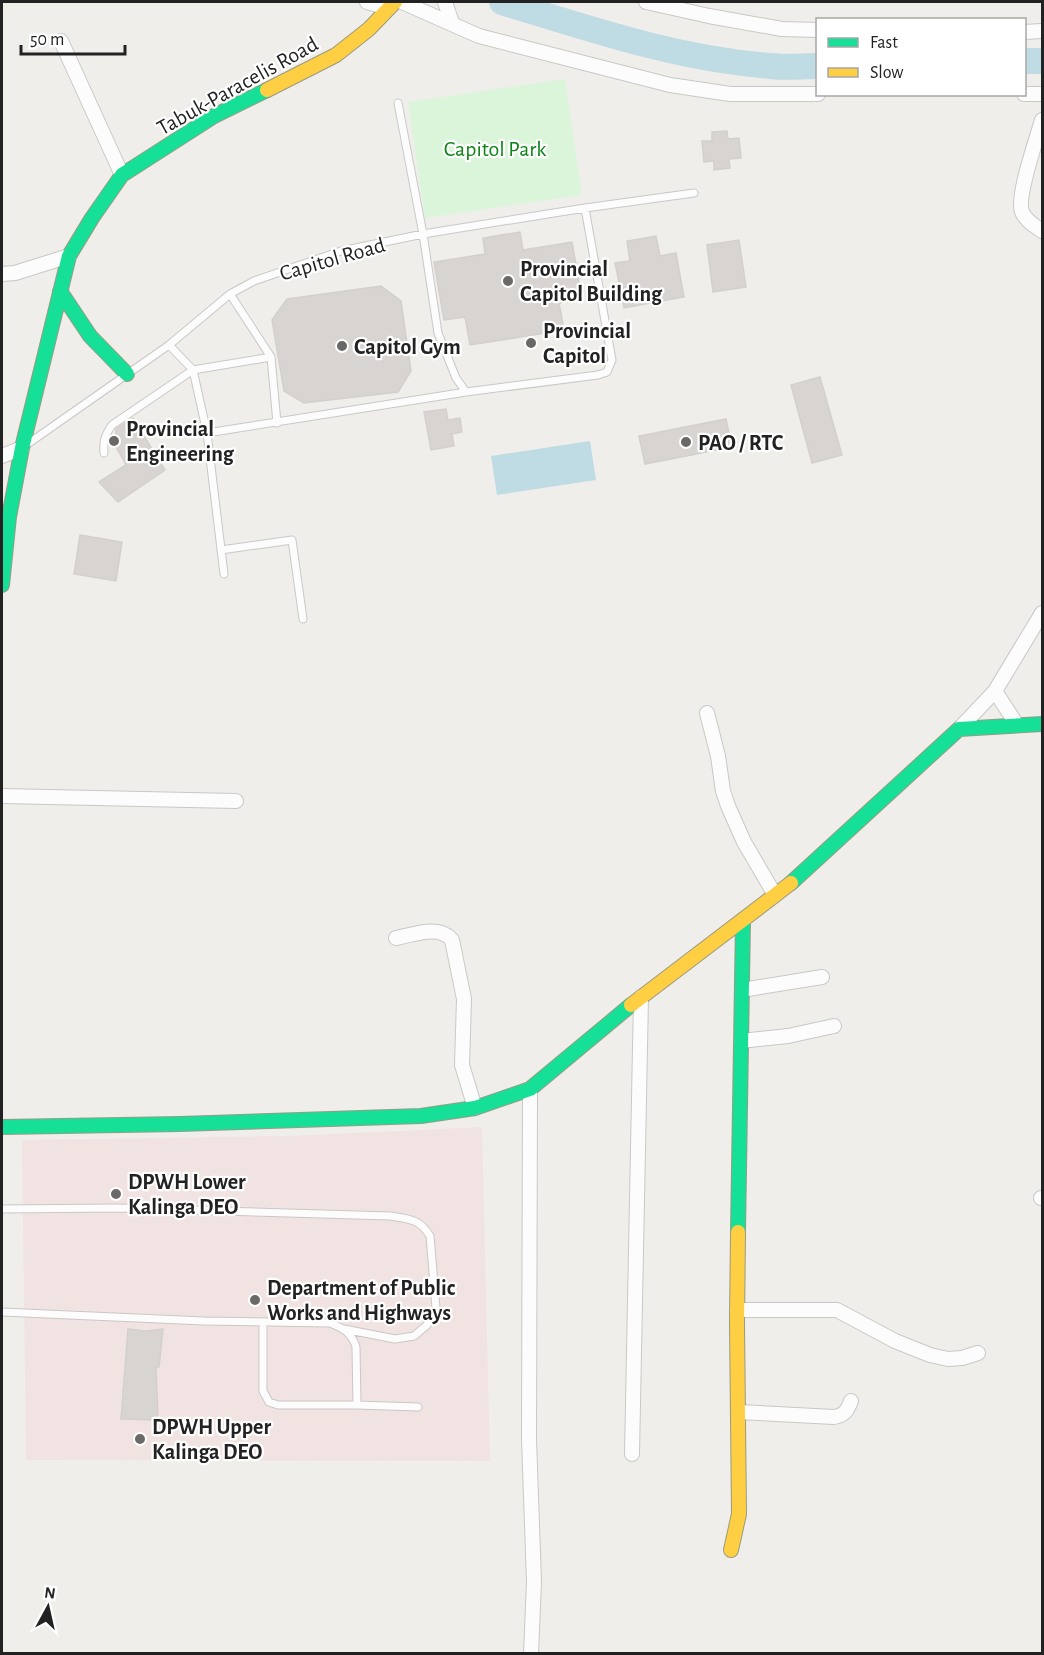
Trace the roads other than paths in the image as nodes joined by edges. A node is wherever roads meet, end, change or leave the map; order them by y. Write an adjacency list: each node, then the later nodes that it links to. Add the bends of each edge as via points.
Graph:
1 (367, 2): 5 (street)
2 (402, 2): 6 (street)
3 (445, 2): 6 (street)
4 (646, 2): 7 (street, via 709,16)
5 (392, 5): 16 (street, Tabuk-Paracelis Road, via 336,55 214,116)
6 (452, 23): 11 (street, via 479,36 670,85 730,94)
7 (816, 30)
8 (1042, 31): 9 (street)
9 (1026, 32)
10 (61, 41): 16 (street)
11 (816, 94)
12 (1026, 94): 13 (street)
13 (1042, 94)
14 (398, 103): 20 (lane)
15 (1042, 120): 19 (street, via 1021,197 1022,211)
16 (122, 175): 21 (street, Tabuk-Paracelis Road)
17 (694, 193): 18 (lane, Capitol Road)
18 (585, 208): 20 (lane, Capitol Road); 29 (lane, via 612,360 607,372)
19 (1042, 231)
20 (423, 234): 24 (lane, Capitol Road, via 341,251 254,281); 29 (lane, via 438,333 456,378)
21 (69, 256): 22 (street, via 15,273); 23 (street, Tabuk-Paracelis Road)
22 (2, 273)
23 (60, 291): 28 (street, via 90,336); 32 (street, Tabuk-Paracelis Road)
24 (230, 294): 25 (lane, Capitol Road); 26 (lane)
25 (169, 345): 27 (lane); 28 (lane, Capitol Road)
26 (271, 357): 27 (lane); 30 (lane)
27 (193, 369): 31 (lane); 33 (lane, via 112,425 105,434)
28 (127, 374): 32 (lane, Capitol Road)
29 (466, 392): 30 (lane)
30 (277, 423): 31 (lane)
31 (207, 432): 35 (lane)
32 (22, 448): 34 (street); 37 (street, Tabuk-Paracelis Road)
33 (104, 453)
34 (2, 456)
35 (221, 550): 36 (lane); 39 (lane, via 292,540)
36 (224, 574)
37 (2, 585)
38 (1042, 613): 40 (street)
39 (303, 619)
40 (995, 691): 42 (street); 44 (street)
41 (707, 713): 47 (street, via 728,806)
42 (1017, 724): 43 (street); 44 (street)
43 (1042, 724)
44 (959, 729): 47 (street)
45 (2, 796): 46 (street)
46 (236, 801)
47 (775, 895): 48 (street)
48 (743, 920): 51 (street); 52 (street)
49 (396, 938): 56 (street, via 435,931 452,940 464,999 462,1065)
50 (822, 977): 51 (street)
51 (742, 990): 54 (street)
52 (641, 997): 55 (street); 68 (street)
53 (834, 1026): 54 (street)
54 (741, 1041): 59 (street)
55 (530, 1089): 56 (street); 70 (street, via 529,1440 534,1582)
56 (475, 1108): 57 (street, via 421,1116)
57 (2, 1127)
58 (2, 1209): 62 (lane, via 117,1208 390,1216 411,1219 424,1226 430,1236 436,1308 427,1325 414,1336 395,1339)
59 (737, 1310): 63 (street, via 837,1310 930,1355 948,1359); 67 (street)
60 (2, 1312): 61 (lane)
61 (263, 1322): 62 (lane, via 330,1323); 65 (lane, via 264,1391 269,1402)
62 (344, 1329): 65 (lane, via 356,1347)
63 (978, 1353)
64 (851, 1401): 67 (street, via 843,1415 834,1417)
65 (357, 1405): 66 (lane)
66 (418, 1407)
67 (738, 1412): 69 (street, via 739,1514)
68 (632, 1454)
69 (731, 1550)
70 (531, 1653)

